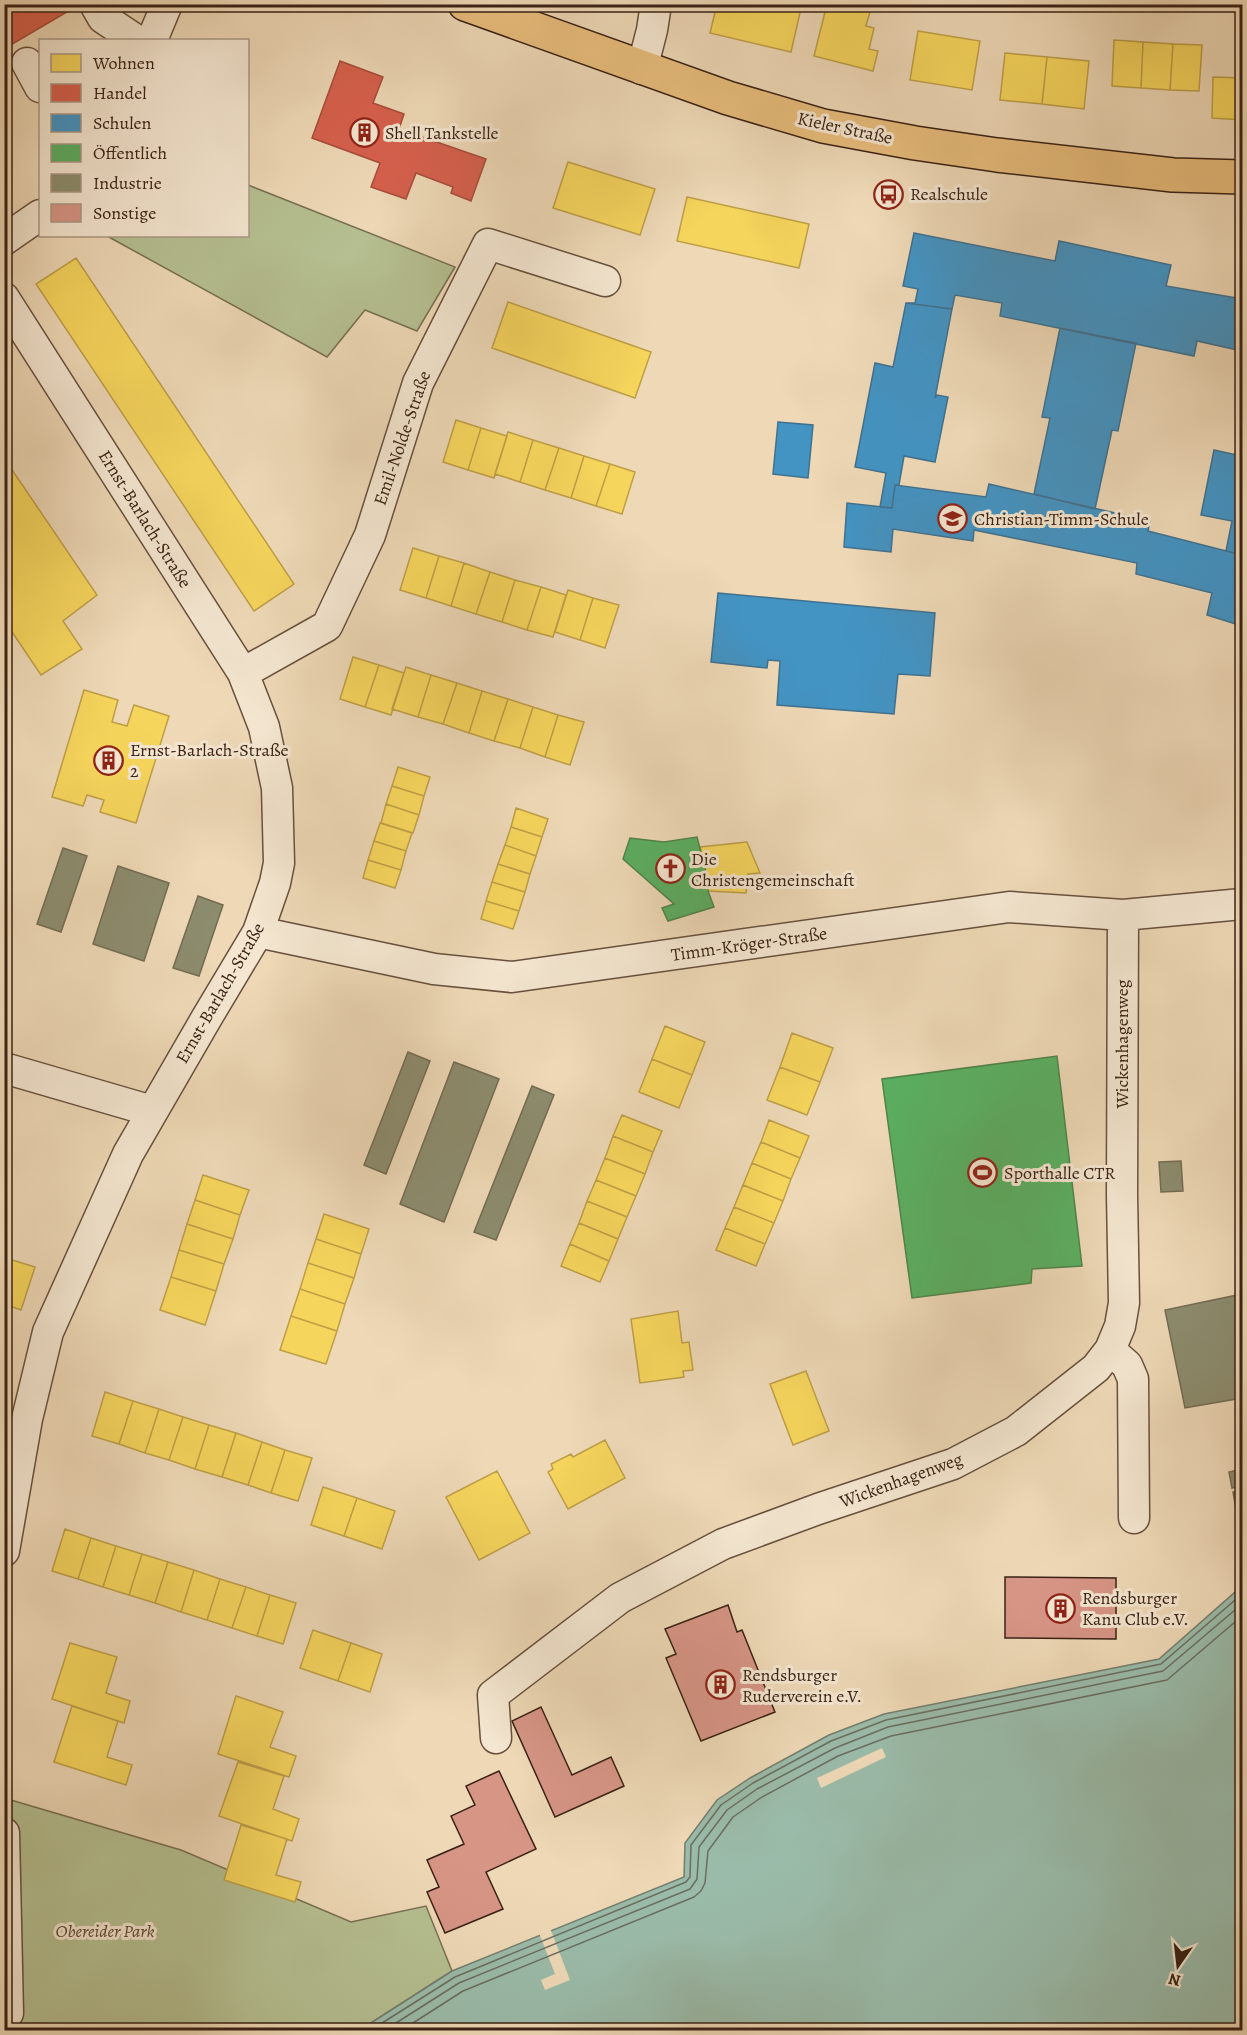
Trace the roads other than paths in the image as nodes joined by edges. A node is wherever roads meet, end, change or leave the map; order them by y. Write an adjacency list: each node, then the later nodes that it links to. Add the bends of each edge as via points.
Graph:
1 (95, 4): 5 (street, via 103,18)
2 (167, 4): 6 (street)
3 (465, 4): 7 (main road, Kieler Straße)
4 (656, 4): 7 (street)
5 (134, 39)
6 (152, 39)
7 (642, 69): 8 (main road, Kieler Straße, via 823,126 915,143 1173,175)
8 (1242, 177)
9 (39, 216): 10 (street)
10 (4, 240)
11 (605, 281): 13 (street, Emil-Nolde-Straße, via 488,244 418,383 370,535 327,626)
12 (4, 298): 13 (street, Ernst-Barlach-Straße)
13 (243, 673): 16 (street, Ernst-Barlach-Straße, via 264,727 277,788 279,863)
14 (1242, 904): 15 (street, Timm-Kröger-Straße)
15 (1123, 915): 16 (street, Timm-Kröger-Straße, via 1009,907 512,977 434,969); 19 (street, Wickenhagenweg, via 1124,1303)
16 (258, 932): 18 (street, Ernst-Barlach-Straße)
17 (4, 1068): 18 (street)
18 (152, 1111): 21 (street, Ernst-Barlach-Straße, via 48,1332 27,1419)
19 (1110, 1350): 20 (street, via 1127,1365 1133,1379); 22 (street, Wickenhagenweg, via 1096,1368 1016,1431 953,1464 723,1545 620,1598 493,1695)
20 (1134, 1518)
21 (4, 1551)
22 (496, 1738)
23 (4, 1833): 24 (street)
24 (8, 2013)

